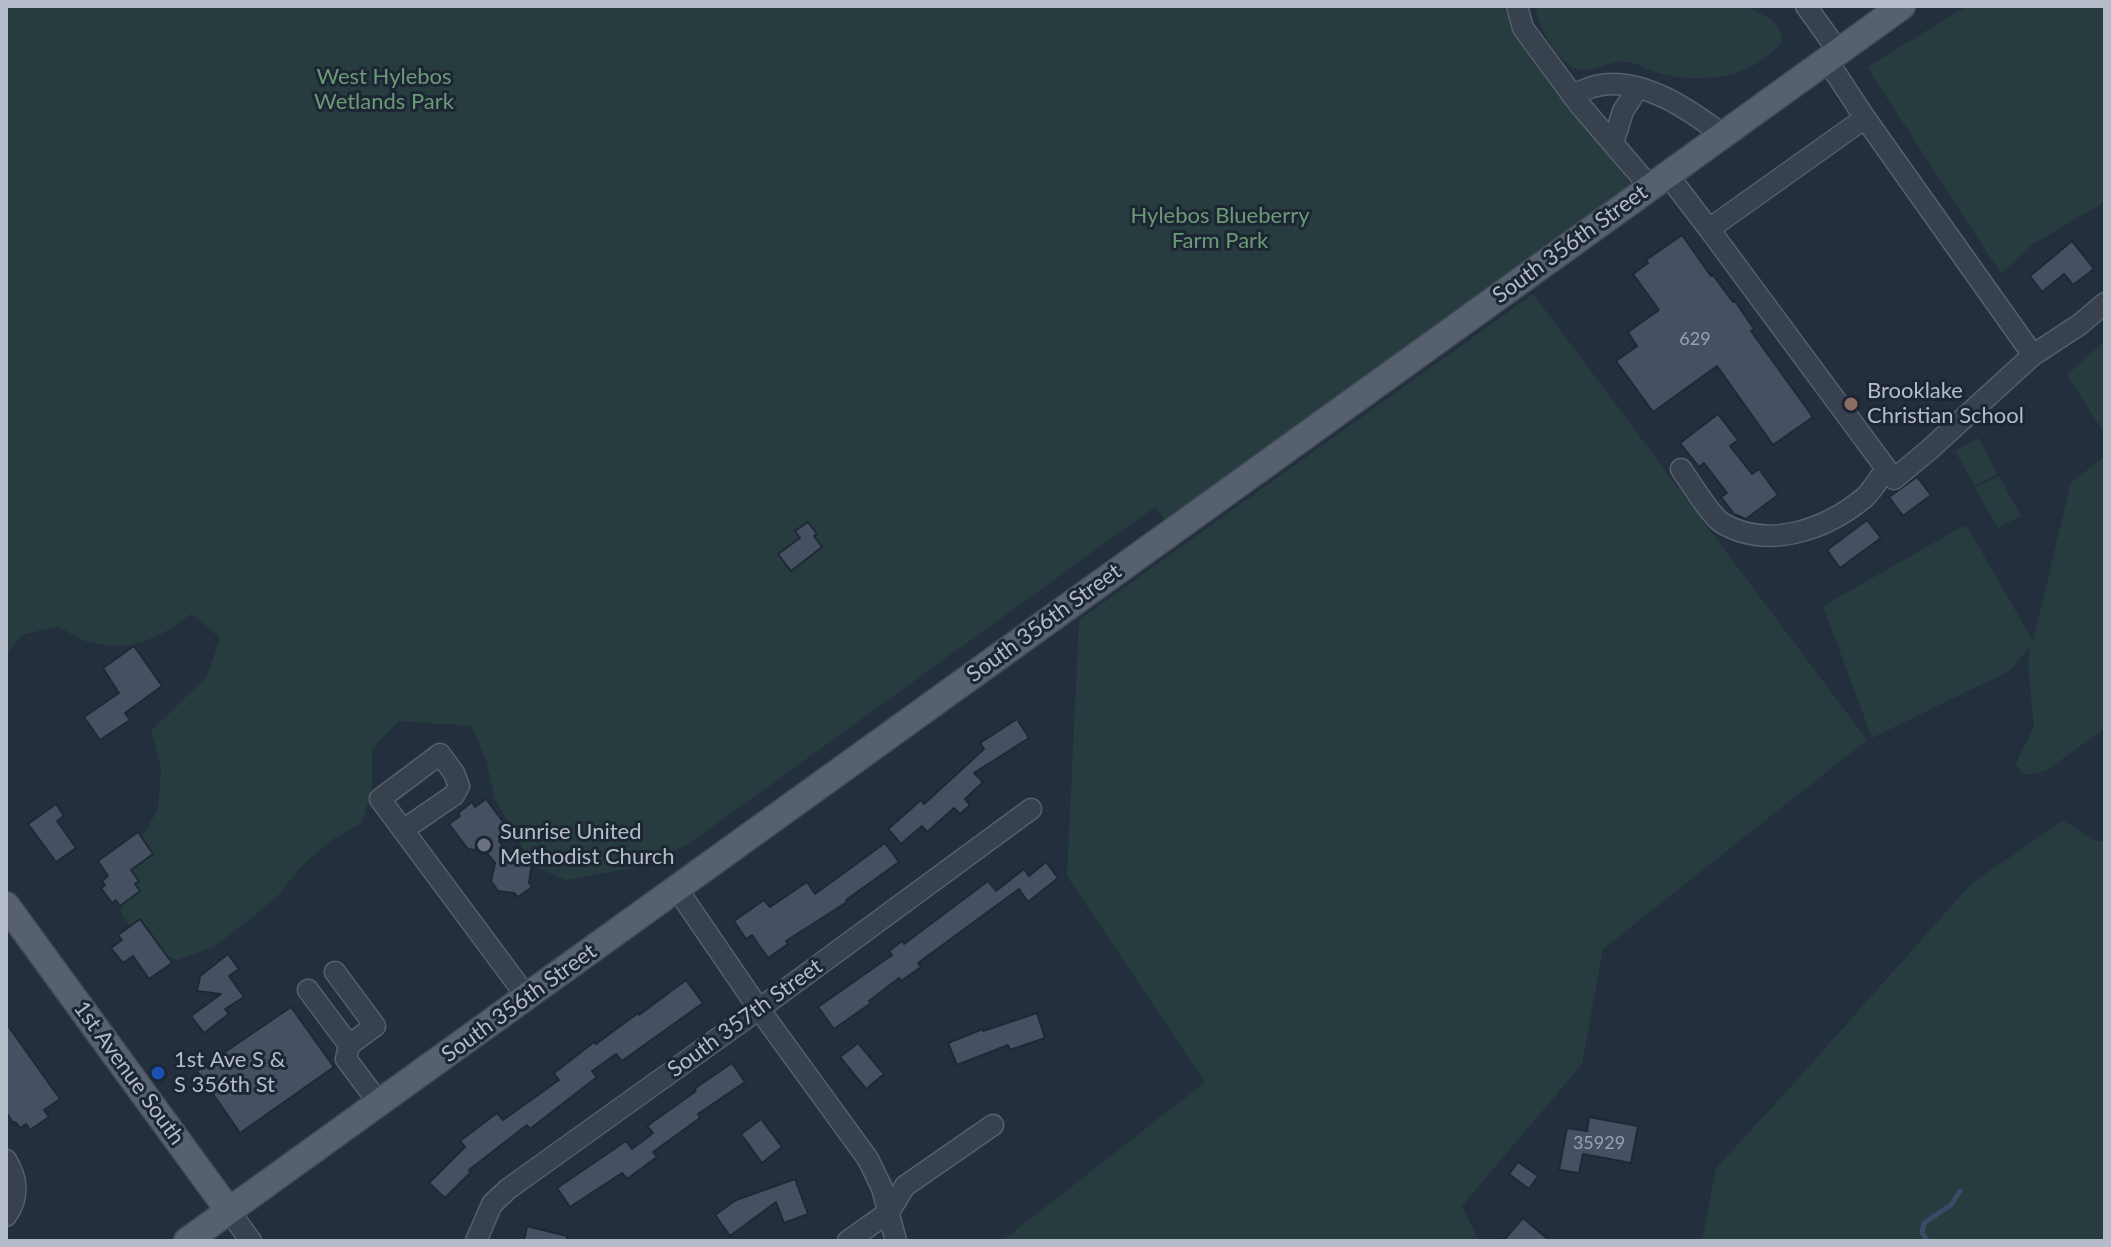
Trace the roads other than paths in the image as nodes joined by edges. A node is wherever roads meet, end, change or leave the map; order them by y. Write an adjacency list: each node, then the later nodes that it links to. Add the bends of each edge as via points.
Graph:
1 (1806, 6): 4 (street)
2 (1902, 6): 4 (main road, South 356th Street)
3 (1518, 7): 6 (street, via 1523,28)
4 (1833, 56): 7 (street); 8 (main road, South 356th Street)
5 (1638, 88): 6 (street, via 1608,84); 8 (street, via 1673,101); 9 (street, via 1623,111)
6 (1572, 95): 9 (street)
7 (1865, 118): 11 (street); 13 (street)
8 (1723, 135): 10 (main road, South 356th Street)
9 (1613, 143): 10 (street)
10 (1658, 180): 11 (street); 18 (main road, South 356th Street)
11 (1709, 229): 15 (street)
12 (2105, 303): 13 (street)
13 (2033, 355): 15 (street, via 1894,479)
14 (1681, 469): 15 (street, via 1719,521 1766,536 1805,532 1843,513 1866,496)
15 (1886, 469)
16 (1031, 809): 23 (street, South 357th Street)
17 (403, 830): 22 (street)
18 (677, 889): 22 (main road, South 356th Street); 23 (street)
19 (7, 908): 28 (main road, 1st Avenue South)
20 (335, 972): 24 (street, via 375,1026)
21 (308, 990): 24 (street)
22 (527, 997): 25 (main road, South 356th Street)
23 (759, 1009): 29 (street, via 868,1159); 33 (street, South 357th Street, via 508,1189 492,1204)
24 (349, 1045): 25 (street, via 346,1059)
25 (379, 1103): 28 (main road, South 356th Street)
26 (993, 1125): 29 (street, via 905,1186)
27 (6, 1160): 30 (street, via 16,1185)
28 (229, 1211): 31 (main road, South 356th Street); 32 (street, 1st Avenue South)
29 (889, 1212): 34 (street); 35 (street)
30 (6, 1216)
31 (187, 1241)
32 (251, 1241)
33 (476, 1241)
34 (848, 1241)
35 (896, 1241)

